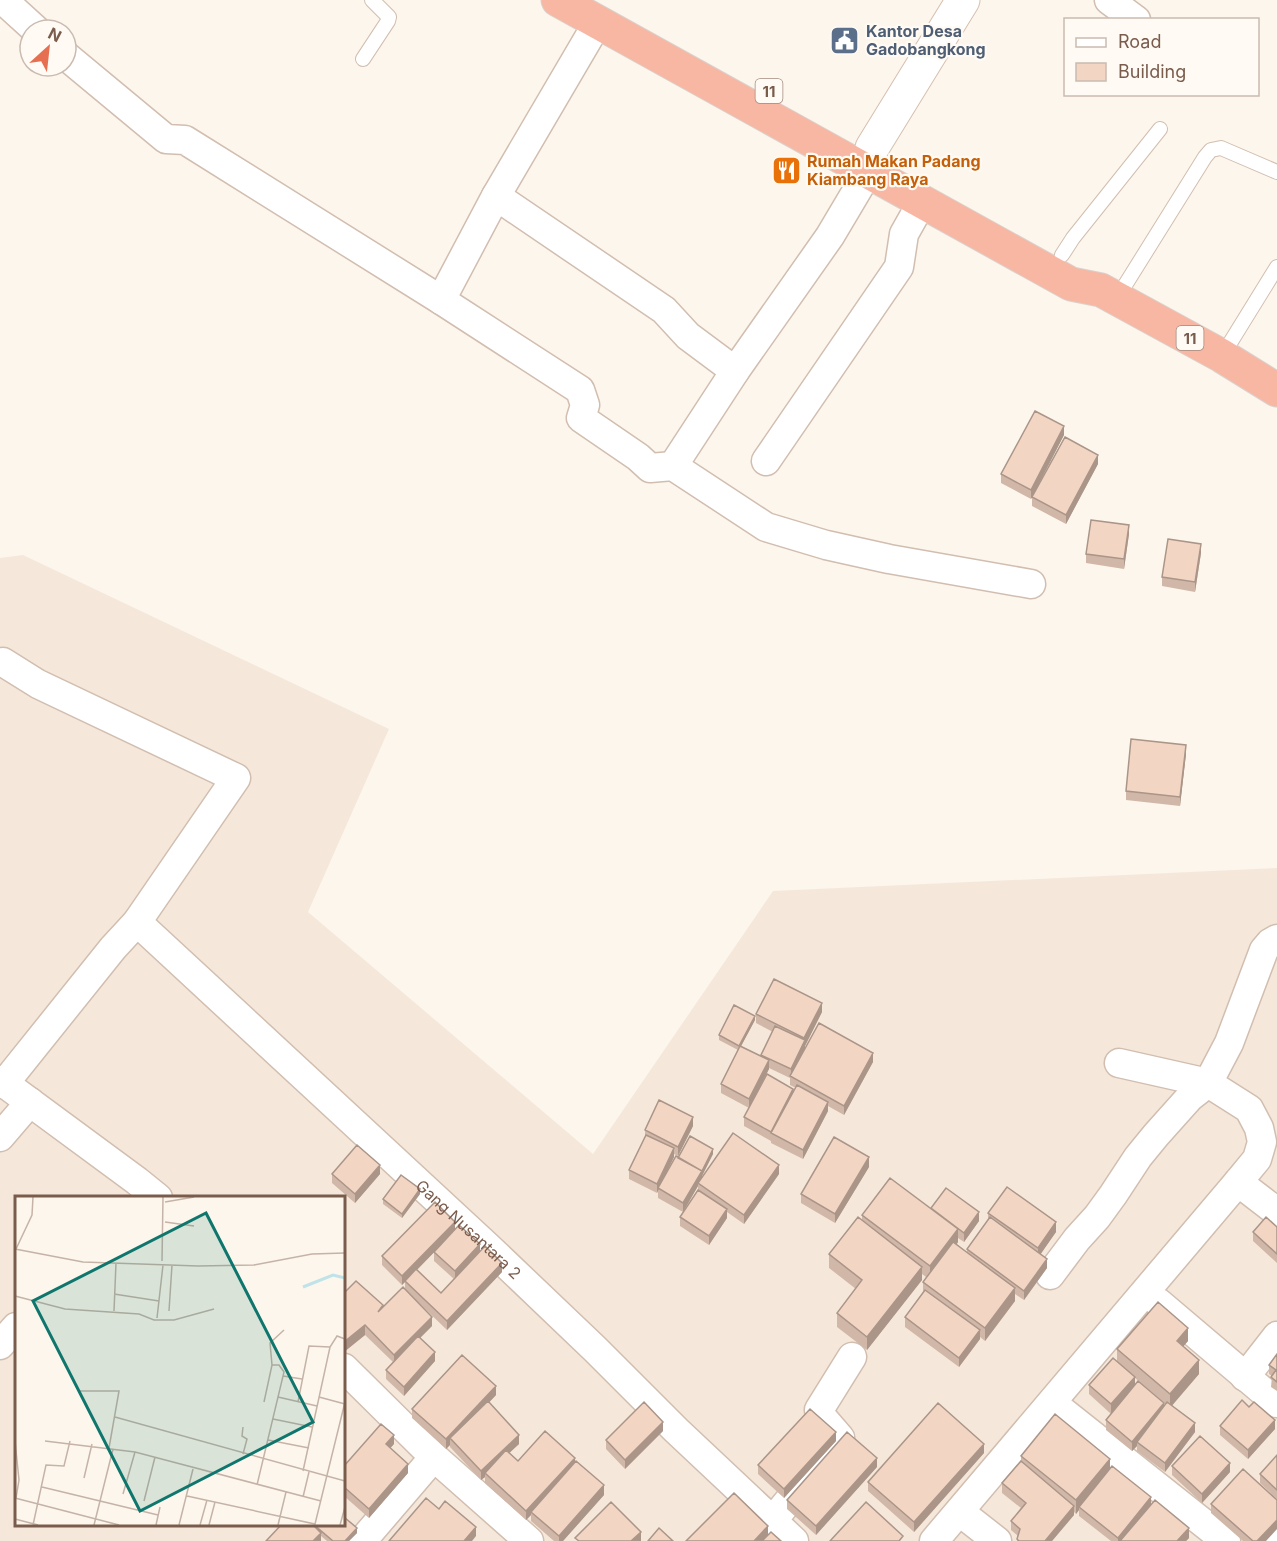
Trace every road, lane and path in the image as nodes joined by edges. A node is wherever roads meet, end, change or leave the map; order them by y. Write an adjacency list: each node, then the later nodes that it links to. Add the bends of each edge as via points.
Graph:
1 (3, 0): 7 (street)
2 (372, 0): 9 (lane, via 389,16)
3 (558, 0): 6 (highway, 11)
4 (963, 0): 12 (street)
5 (1108, 0): 8 (street)
6 (602, 11): 12 (highway, 11); 14 (street)
7 (23, 18)
8 (1133, 18)
9 (363, 59)
10 (78, 66): 19 (street, via 166,139 185,140)
11 (1160, 129): 16 (lane)
12 (870, 160): 15 (highway, 11); 16 (highway, 11); 21 (street, via 830,236)
13 (1277, 172): 18 (lane, via 1221,148 1211,150)
14 (496, 196): 19 (street); 21 (street, via 663,310 688,336)
15 (922, 202): 18 (highway, 11, via 1071,284); 23 (street, via 904,234 899,267)
16 (1062, 255): 18 (highway, 11, via 1081,265)
17 (1277, 267): 20 (lane)
18 (1109, 294): 20 (highway, 11)
19 (441, 300): 24 (street, via 580,390 585,405 581,418 650,468)
20 (1222, 356): 22 (highway, 11)
21 (735, 371): 24 (street)
22 (1277, 390)
23 (766, 461)
24 (673, 466): 25 (street, via 766,527 889,559)
25 (1031, 584)
26 (3, 662): 27 (street, via 38,684 236,778)
27 (137, 922): 30 (street); 49 (street, Gang Nusantara 2, via 487,1246)
28 (1277, 939): 31 (street, via 1264,950 1229,1043)
29 (1119, 1063): 31 (street)
30 (2, 1082): 32 (street)
31 (1208, 1083): 34 (street, via 1249,1109 1259,1128 1262,1142 1257,1159); 37 (street, via 1190,1097 1138,1157)
32 (30, 1102): 33 (street); 35 (street)
33 (0, 1137)
34 (1238, 1182): 36 (street); 38 (street)
35 (146, 1194)
36 (1277, 1212)
37 (1050, 1275)
38 (1145, 1291): 44 (street); 45 (street)
39 (15, 1328): 41 (street)
40 (1277, 1336): 44 (street)
41 (0, 1345)
42 (852, 1357): 49 (street, via 819,1410 840,1438)
43 (345, 1369): 47 (street)
44 (1245, 1377): 46 (street)
45 (1052, 1403): 48 (street); 55 (street)
46 (1277, 1403)
47 (434, 1457): 50 (street); 51 (street)
48 (960, 1512): 53 (street); 54 (street)
49 (772, 1520): 52 (street, Gang Nusantara 2)
50 (362, 1541)
51 (529, 1541)
52 (794, 1541)
53 (934, 1541)
54 (997, 1541)
55 (1226, 1541)

